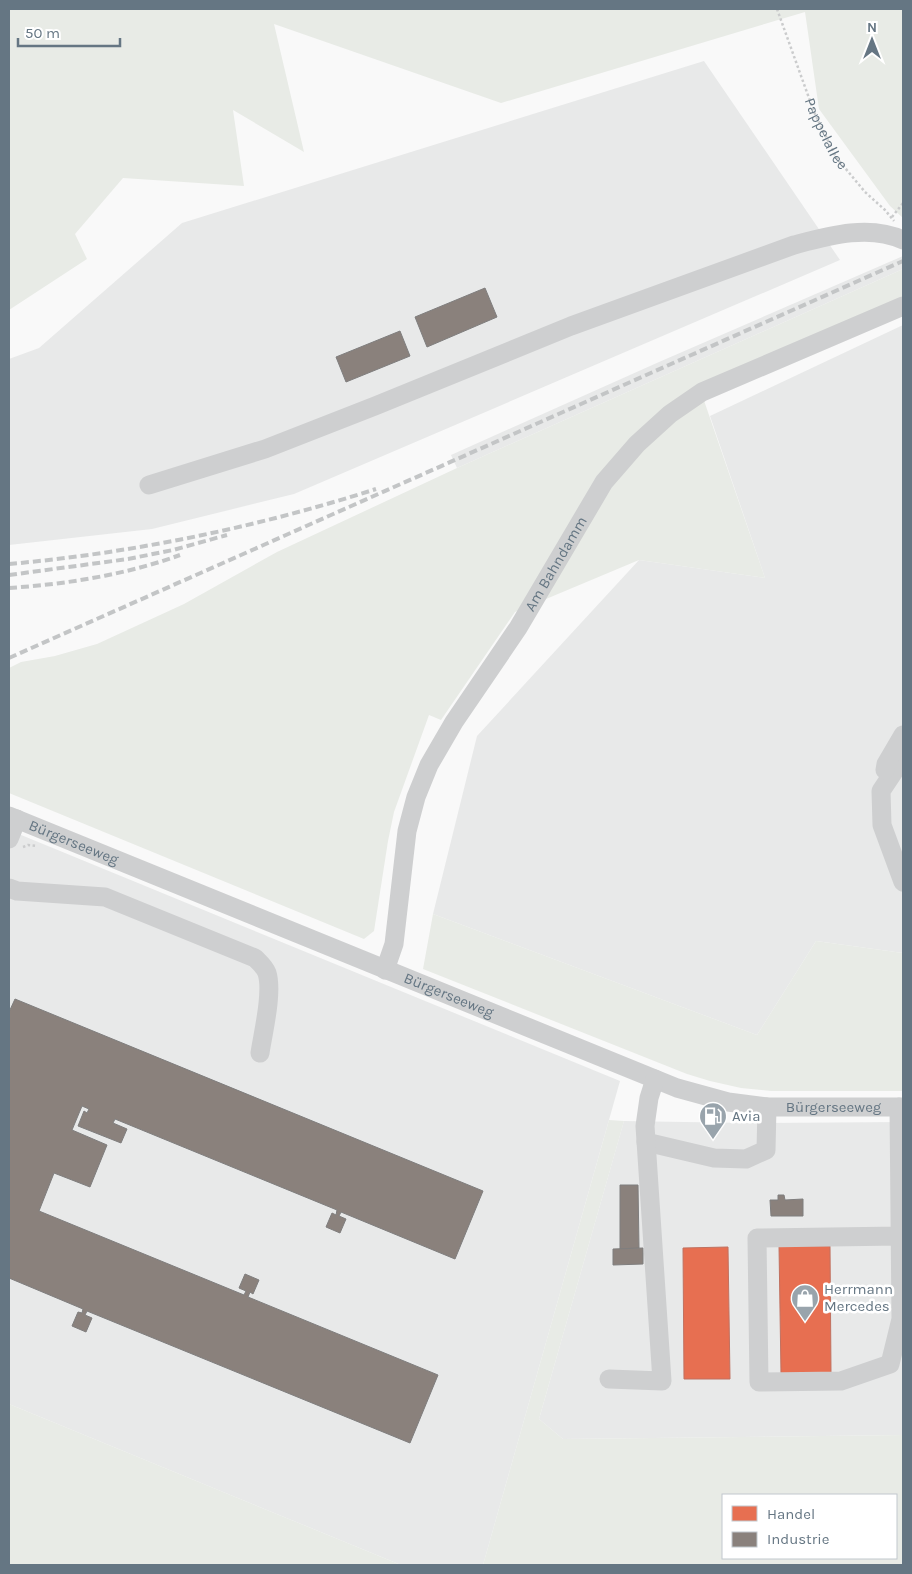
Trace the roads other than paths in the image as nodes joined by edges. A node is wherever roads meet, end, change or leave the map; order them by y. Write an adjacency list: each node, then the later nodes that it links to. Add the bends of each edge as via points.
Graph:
1 (901, 239): 3 (street, via 878,233 857,233 830,235 794,245 571,326 264,449)
2 (903, 306): 14 (street, Am Bahndamm, via 702,392 670,414 637,444 604,482 518,628 429,765 407,831 394,944)
3 (149, 485)
4 (903, 735): 6 (street, via 886,764)
5 (903, 758): 6 (street)
6 (881, 791): 10 (street, via 882,825)
7 (13, 818): 8 (street); 14 (street, Bürgerseeweg)
8 (15, 844)
9 (9, 877): 12 (street, via 90,884)
10 (903, 882)
11 (9, 888): 12 (street)
12 (105, 897): 13 (street, via 98,904 89,906); 15 (street, via 255,958 263,965 269,992)
13 (9, 899)
14 (385, 970): 16 (street, Bürgerseeweg)
15 (260, 1053)
16 (655, 1079): 17 (street, Bürgerseeweg, via 702,1096); 19 (street, via 649,1098)
17 (767, 1107): 18 (street, Bürgerseeweg); 19 (street, via 766,1150 746,1159 714,1158)
18 (901, 1107): 20 (street)
19 (646, 1142): 21 (street, via 662,1381)
20 (899, 1236): 20 (street, via 901,1319 890,1364 841,1381 759,1382 757,1238)
21 (609, 1379)

